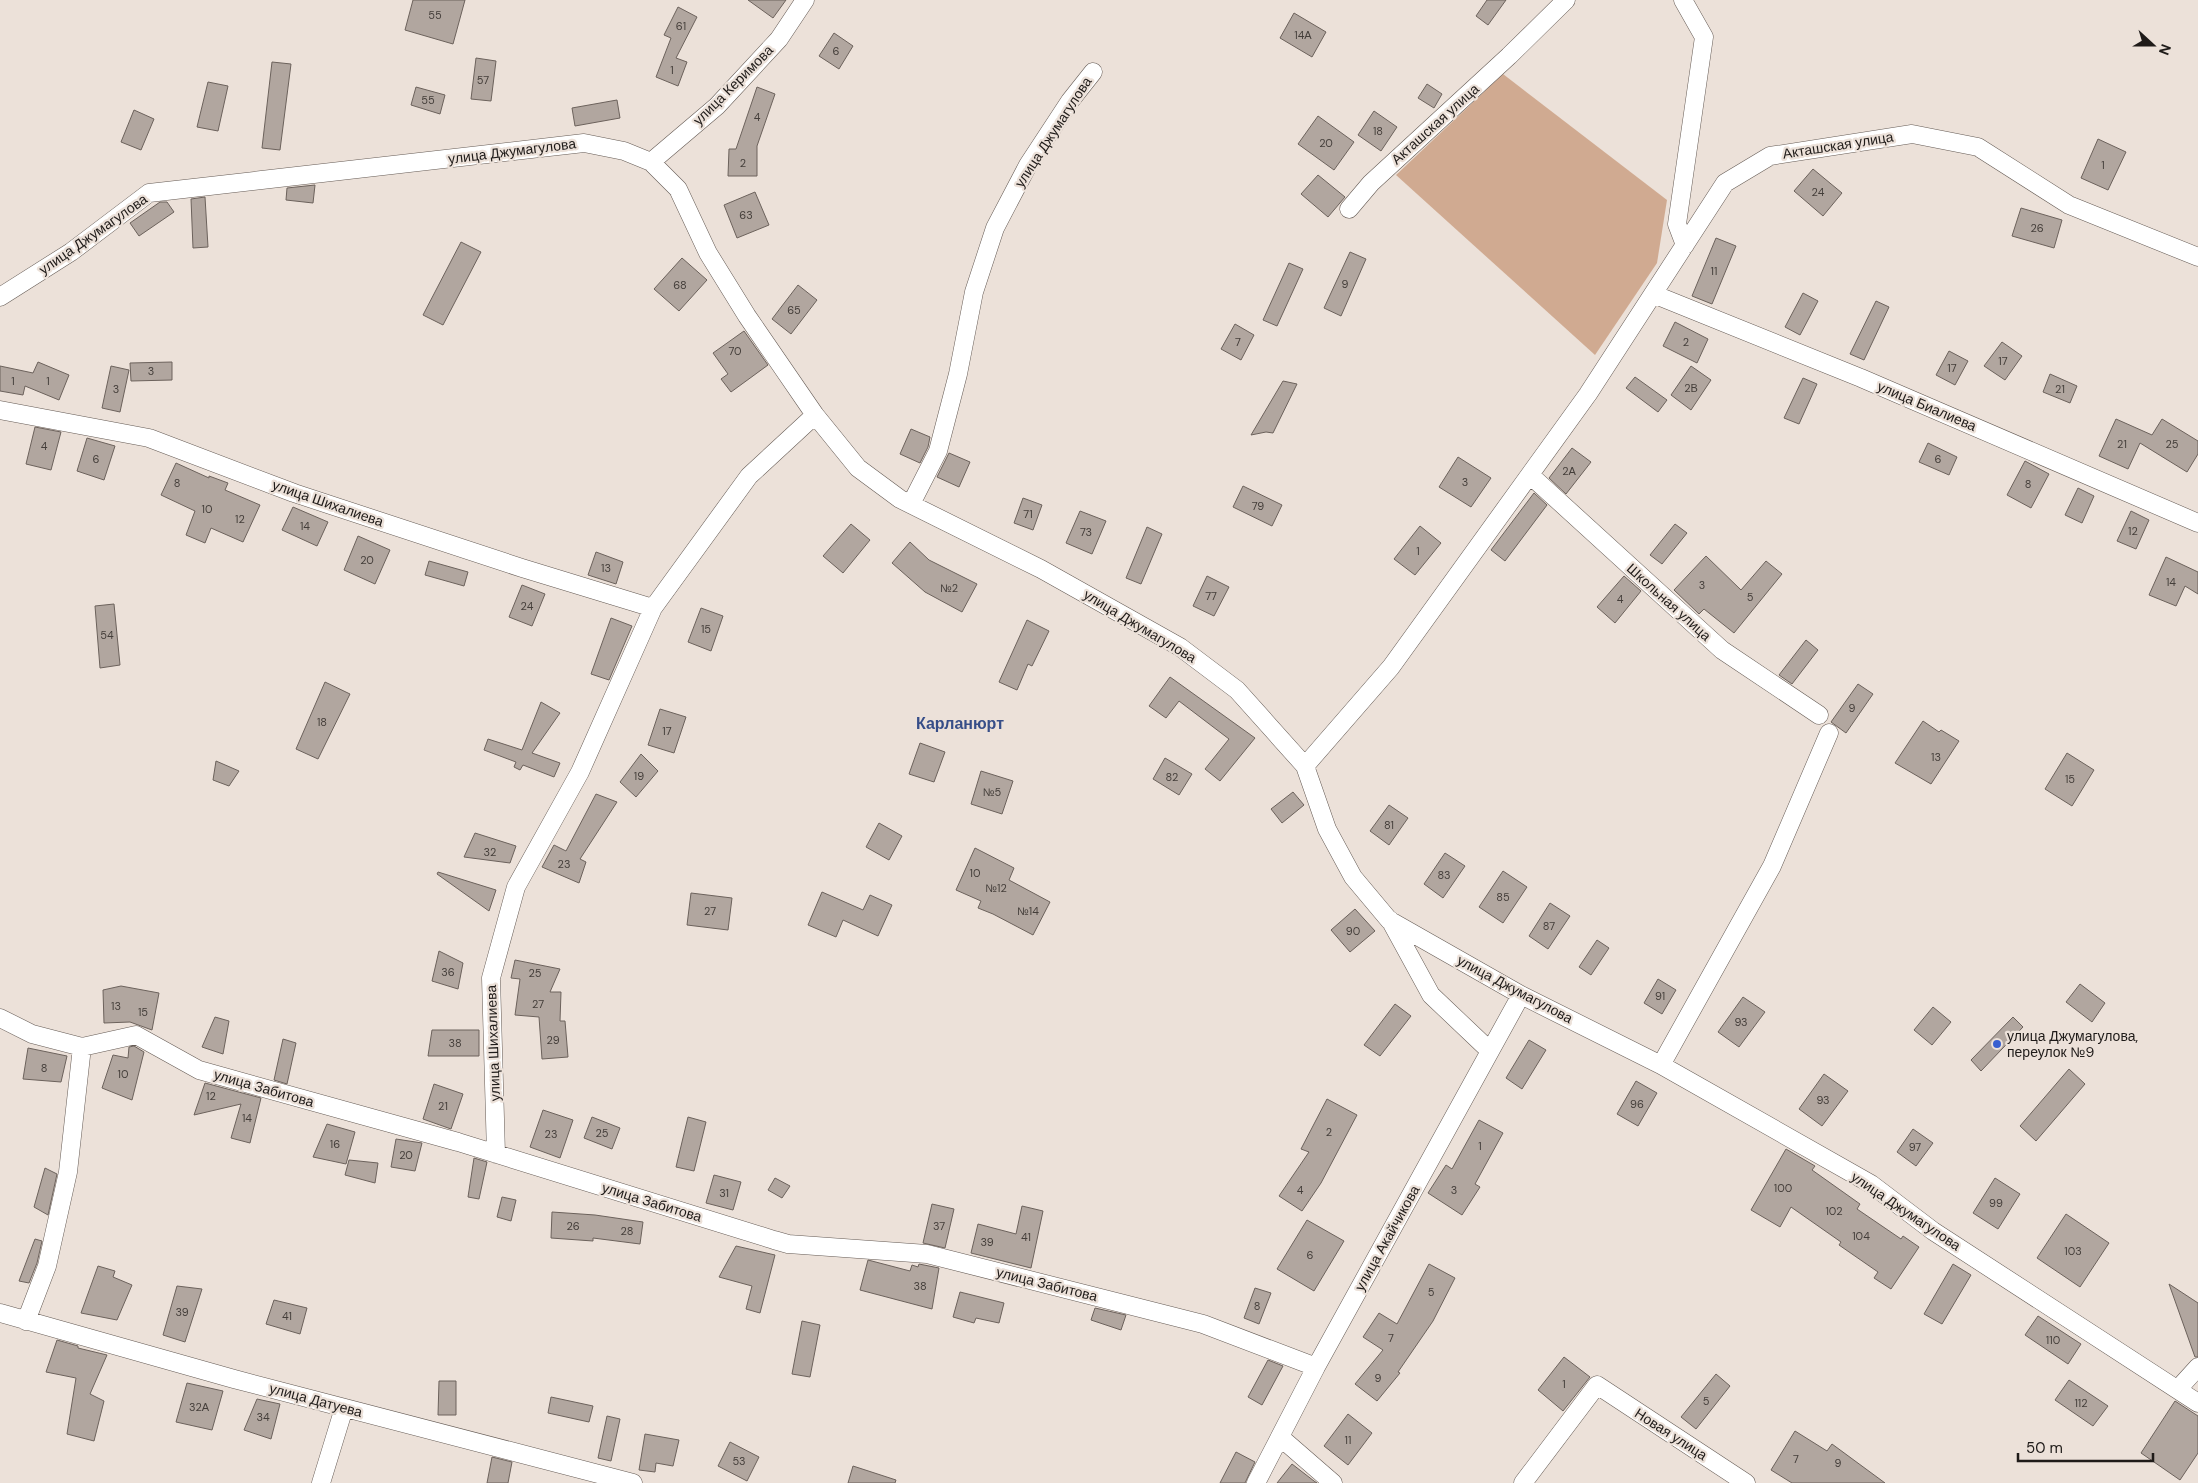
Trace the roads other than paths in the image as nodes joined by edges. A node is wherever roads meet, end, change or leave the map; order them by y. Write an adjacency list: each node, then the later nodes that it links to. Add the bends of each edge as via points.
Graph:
1 (805, 0): 5 (street, улица Керимова, via 779,39 717,106)
2 (1566, 0): 6 (street, Акташская улица, via 1371,183)
3 (1683, 0): 7 (street, via 1704,37 1677,224)
4 (1093, 72): 14 (street, улица Джумагулова, via 1028,166 995,228 974,292 958,374 938,451)
5 (651, 162): 10 (street, улица Джумагулова, via 624,151 584,143 149,193 71,252); 12 (street, улица Джумагулова, via 678,189 708,253)
6 (1349, 209)
7 (1685, 245): 8 (street, Акташская улица, via 1725,183 1770,156 1912,134 1978,147 2069,204); 9 (street, Акташская улица)
8 (2198, 257)
9 (1653, 294): 13 (street, Акташская улица); 15 (street, улица Биалиева, via 1861,378)
10 (0, 297)
11 (0, 410): 16 (street, улица Шихалиева, via 150,438 294,493)
12 (815, 415): 14 (street, улица Джумагулова, via 858,468); 16 (street, улица Шихалиева, via 749,476)
13 (1530, 475): 17 (street, Школьная улица, via 1722,650); 19 (street, Акташская улица, via 1391,667)
14 (911, 504): 19 (street, улица Джумагулова, via 1041,569 1180,647 1237,690)
15 (2198, 524)
16 (653, 608): 26 (street, улица Шихалиева, via 580,772 516,886 491,978)
17 (1819, 715)
18 (1829, 733): 25 (street, via 1772,866)
19 (1305, 766): 20 (street, улица Джумагулова, via 1327,829 1353,878)
20 (1390, 920): 21 (street, улица Джумагулова); 24 (street, via 1431,995)
21 (1521, 994): 24 (street, улица Акайчикова); 25 (street, улица Джумагулова)
22 (0, 1018): 23 (street, улица Забитова, via 32,1034)
23 (82, 1047): 26 (street, улица Забитова, via 136,1035 199,1070); 28 (street, via 68,1172 47,1266)
24 (1490, 1051): 29 (street, улица Акайчикова)
25 (1661, 1065): 31 (street, улица Джумагулова, via 1870,1184 1934,1231)
26 (496, 1154): 29 (street, улица Забитова, via 788,1244 927,1254 1203,1324)
27 (0, 1313): 28 (street, улица Датуева)
28 (26, 1321): 33 (street, улица Датуева)
29 (1316, 1367): 34 (street, улица Акайчикова)
30 (2198, 1367): 31 (street)
31 (2178, 1389): 32 (street, улица Джумагулова)
32 (2198, 1403)
33 (344, 1408): 35 (street); 36 (street, улица Датуева)
34 (1280, 1437): 37 (street, улица Акайчикова); 38 (street)
35 (321, 1483)
36 (633, 1483)
37 (1256, 1483)
38 (1333, 1483)
39 (1523, 1483): 40 (street, Новая улица, via 1597,1385)
40 (1746, 1483)

